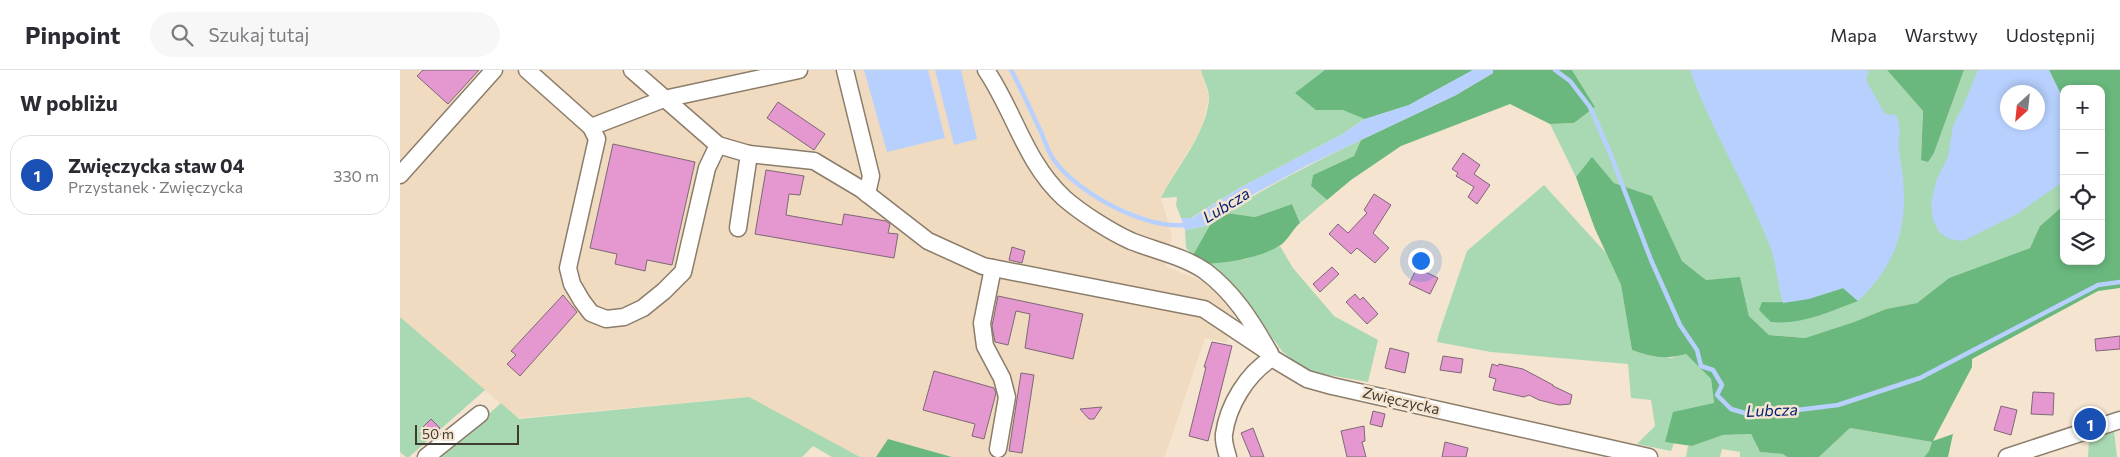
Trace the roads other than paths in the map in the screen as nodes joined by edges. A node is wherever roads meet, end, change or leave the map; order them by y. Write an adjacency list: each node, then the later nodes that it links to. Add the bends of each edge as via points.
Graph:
1 (494, 70): 11 (street)
2 (527, 70): 8 (street)
3 (632, 70): 7 (street)
4 (798, 70): 7 (street)
5 (845, 70): 12 (street, via 871,176)
6 (986, 70): 15 (street, via 1047,181 1066,200 1102,225 1131,241 1182,259 1211,276 1248,316)
7 (664, 99): 8 (street); 9 (street)
8 (591, 127): 9 (street, via 597,139 568,268 572,284 586,307 591,313 606,319 624,317 642,308 683,272 707,168)
9 (718, 145): 10 (street, Zwięczycka)
10 (749, 154): 12 (street, Zwięczycka, via 814,161); 13 (street)
11 (400, 175)
12 (867, 194): 14 (street, Zwięczycka, via 928,241)
13 (738, 228)
14 (993, 268): 15 (street, Zwięczycka, via 1204,309); 18 (street, via 982,323 985,346 1002,378 1007,397)
15 (1271, 356): 20 (street, via 1243,385 1232,408 1224,435); 21 (street, Zwięczycka, via 1307,379 1332,386)
16 (480, 414): 19 (street)
17 (2120, 420): 22 (street)
18 (998, 450)
19 (426, 457)
20 (1228, 457)
21 (1649, 457)
22 (2007, 457)

